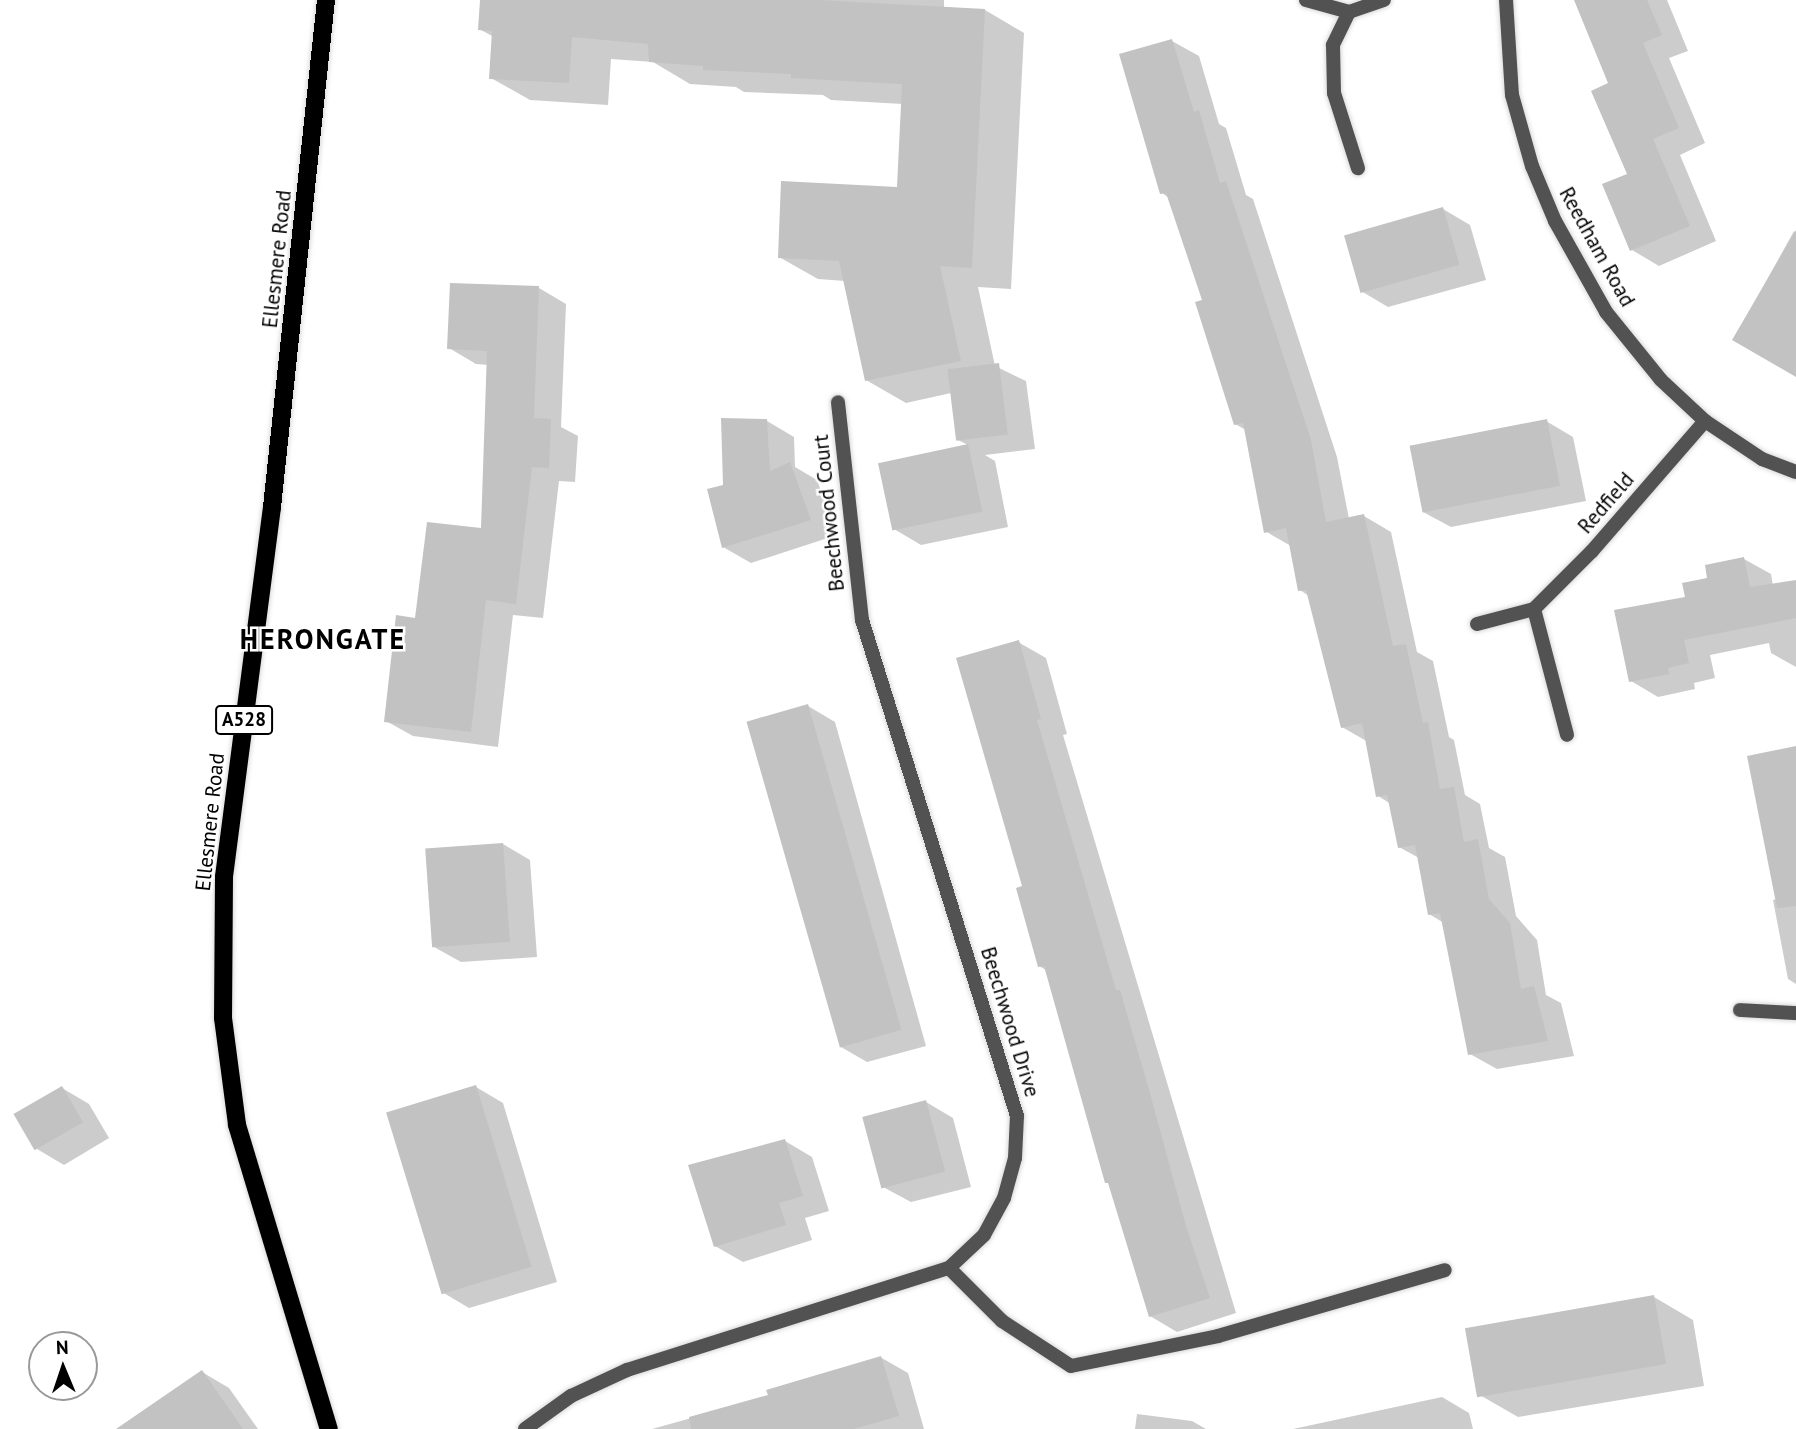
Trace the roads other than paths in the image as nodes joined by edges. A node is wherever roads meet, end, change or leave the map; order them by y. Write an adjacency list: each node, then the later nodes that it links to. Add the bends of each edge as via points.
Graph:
1 (326, 0): 18 (main road, Ellesmere Road / A528, via 275,481 224,877 223,1018 237,1125)
2 (1306, 0): 5 (street)
3 (1384, 0): 5 (street)
4 (1506, 0): 8 (street, Reedham Road, via 1513,94 1532,166 1555,221 1606,312 1661,380)
5 (1349, 12): 6 (street, via 1333,45 1334,93)
6 (1358, 168)
7 (838, 402): 11 (street, Beechwood Court)
8 (1704, 421): 9 (street, Reedham Road, via 1762,458); 10 (street, Redfield, via 1592,551)
9 (1796, 472)
10 (1534, 609): 12 (street); 13 (street)
11 (862, 620): 16 (street, Beechwood Drive, via 1017,1116 1015,1158 1004,1198 984,1235)
12 (1477, 624)
13 (1567, 735)
14 (1740, 1010): 15 (street)
15 (1796, 1013)
16 (949, 1268): 17 (street, via 1002,1321 1071,1366 1218,1336); 19 (street, Beechwood Drive, via 627,1370 571,1396)
17 (1445, 1270)
18 (330, 1429)
19 (525, 1429)

